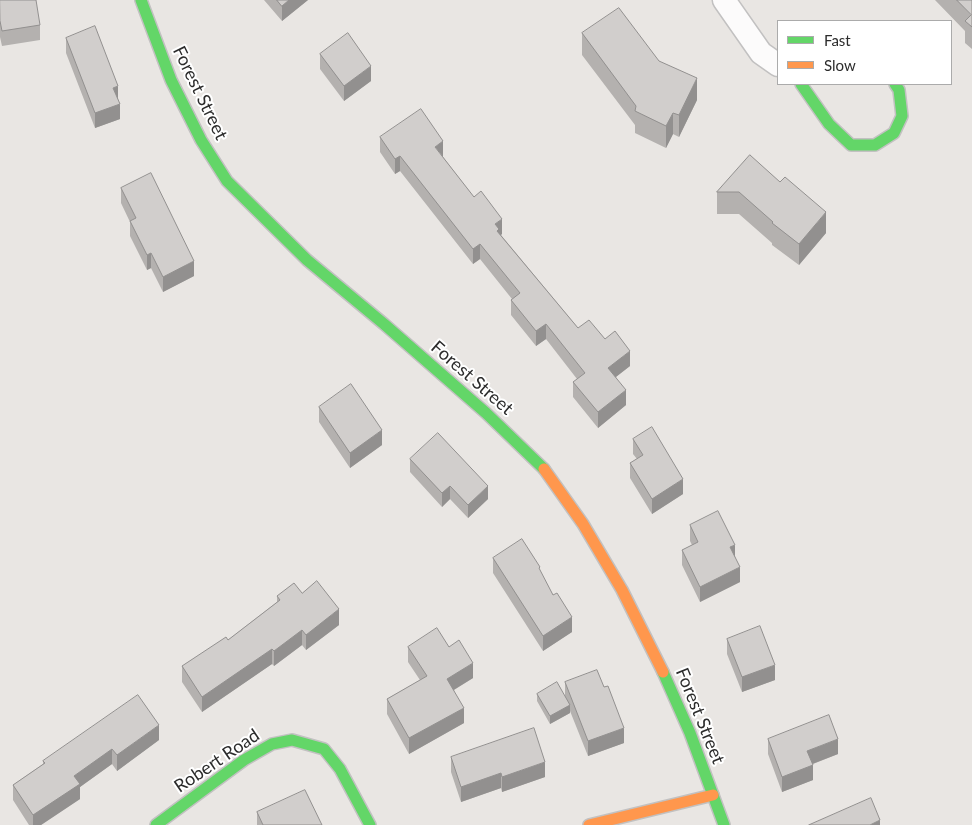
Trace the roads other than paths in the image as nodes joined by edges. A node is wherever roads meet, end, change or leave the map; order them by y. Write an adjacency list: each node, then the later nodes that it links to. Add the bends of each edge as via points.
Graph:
1 (141, 0): 6 (street, Forest Street, via 171,80 201,140 227,181 307,260 486,413 542,466 583,524 622,590 690,733)
2 (724, 0): 3 (street, via 761,53)
3 (777, 65)
4 (802, 85): 5 (street, via 829,124 850,145 875,145 894,134 902,116)
5 (896, 85)
6 (713, 795): 9 (street); 10 (street, Forest Street)
7 (156, 825): 8 (street, Robert Road, via 244,760 272,744 292,740 324,749 340,769)
8 (370, 825)
9 (589, 825)
10 (724, 825)

